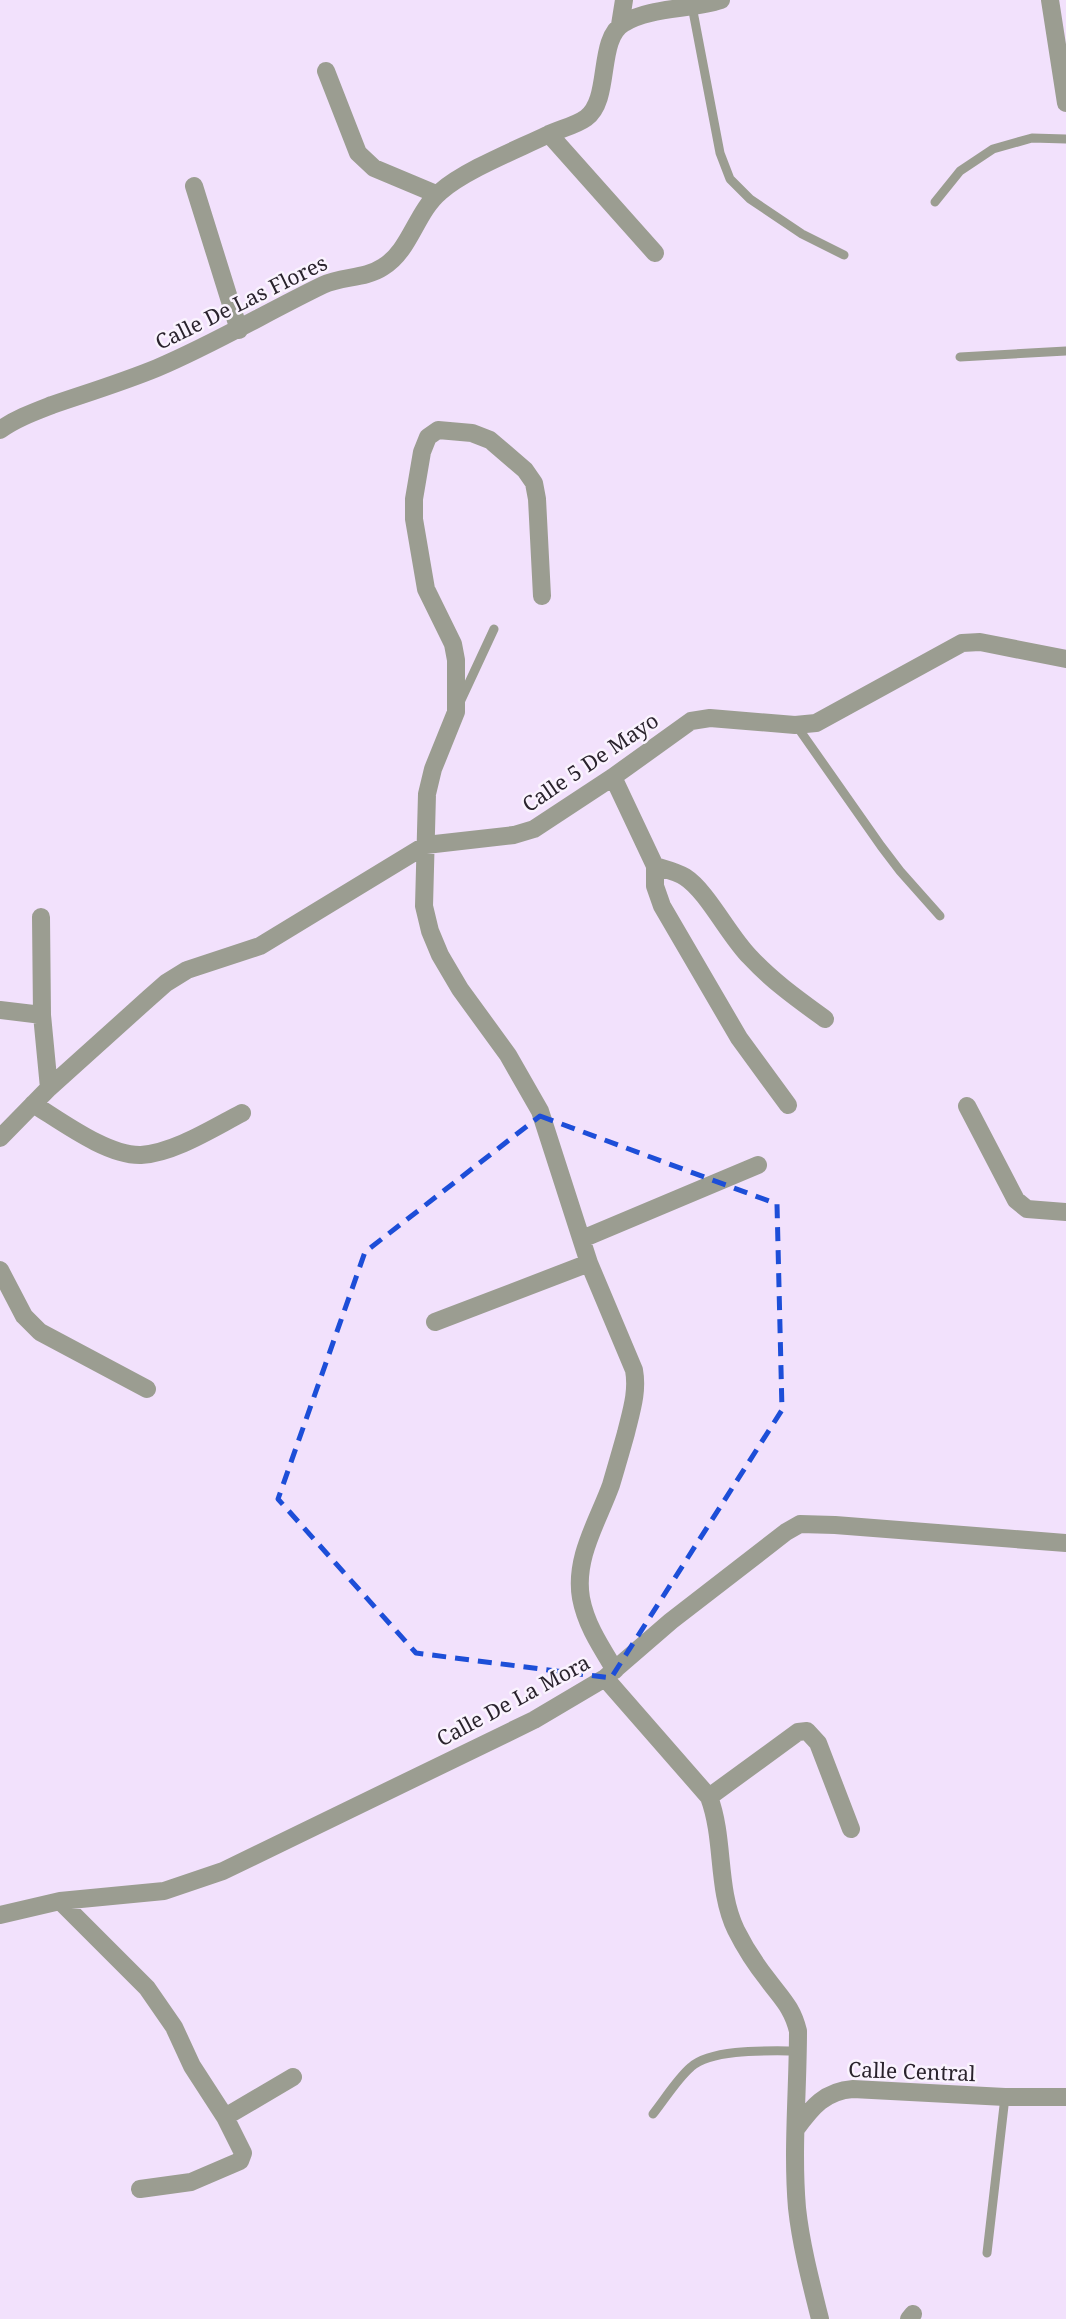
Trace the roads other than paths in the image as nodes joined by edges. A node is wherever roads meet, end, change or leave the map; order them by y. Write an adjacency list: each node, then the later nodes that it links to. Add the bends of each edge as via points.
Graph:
1 (624, 0): 5 (street, Calle De Las Flores)
2 (721, 0): 4 (street)
3 (1050, 0): 7 (street)
4 (692, 6): 5 (street, via 634,17); 14 (lane, via 720,153 730,179 750,199 802,234)
5 (620, 25): 8 (street, Calle De Las Flores, via 611,39 592,113)
6 (326, 71): 11 (street, via 358,153 380,171)
7 (1066, 103)
8 (549, 134): 11 (street, Calle De Las Flores, via 452,181); 13 (street)
9 (1066, 139): 12 (lane, via 1032,138 993,149 960,171)
10 (194, 186): 15 (street)
11 (436, 194): 15 (street, Calle De Las Flores, via 386,266 372,274 325,284)
12 (935, 202)
13 (655, 253)
14 (844, 255)
15 (239, 330): 18 (street, Calle De Las Flores, via 156,369 33,413)
16 (1066, 351): 17 (lane)
17 (960, 357)
18 (0, 430)
19 (542, 596): 22 (street, via 534,483 490,440 438,430 428,437 422,452 414,519 426,589 453,644)
20 (494, 629): 22 (lane)
21 (1066, 659): 23 (street, Calle 5 De Mayo, via 962,642 816,723)
22 (456, 712): 25 (street, via 427,794)
23 (795, 725): 24 (street, Calle 5 De Mayo, via 710,718 691,721); 27 (lane, via 894,863)
24 (613, 777): 25 (street, Calle 5 De Mayo, via 534,829); 26 (street)
25 (426, 845): 32 (street, Calle 5 De Mayo, via 260,946 187,970 166,983); 40 (street, via 424,906 430,931 460,989 508,1055 540,1111)
26 (655, 866): 31 (street, via 697,886 748,956); 34 (street, via 662,906 739,1038)
27 (940, 916)
28 (41, 917): 30 (street)
29 (0, 1010): 30 (street)
30 (42, 1015): 32 (street)
31 (825, 1020)
32 (49, 1088): 33 (street, Calle 5 De Mayo)
33 (33, 1104): 36 (street, via 94,1140 140,1155 189,1140); 37 (street, Calle 5 De Mayo)
34 (788, 1105)
35 (967, 1106): 39 (street, via 1016,1200 1027,1209)
36 (242, 1113)
37 (0, 1138)
38 (758, 1165): 40 (street)
39 (1066, 1212)
40 (582, 1239): 41 (street)
41 (589, 1263): 43 (street); 46 (street, via 636,1381 622,1446 580,1568 581,1599)
42 (0, 1270): 44 (street, via 24,1316 40,1332)
43 (435, 1322)
44 (147, 1389)
45 (1066, 1543): 46 (street, Calle De La Mora, via 800,1524 671,1621)
46 (610, 1674): 47 (street); 49 (street, Calle De La Mora, via 534,1720 223,1871 164,1891)
47 (709, 1797): 48 (street, via 798,1732 807,1731 818,1743); 51 (street, via 727,1905 756,1964 795,2017)
48 (851, 1829)
49 (60, 1901): 50 (street, Calle De La Mora); 56 (street, via 147,1988)
50 (0, 1915)
51 (798, 2051): 55 (lane, via 721,2054 692,2065); 57 (street)
52 (293, 2077): 56 (street)
53 (1004, 2097): 54 (street, Calle Central); 57 (street, Calle Central, via 839,2090 813,2106); 59 (lane)
54 (1066, 2097)
55 (653, 2114)
56 (225, 2117): 58 (street, via 243,2153 240,2161 191,2182)
57 (796, 2129): 60 (street, via 798,2211)
58 (140, 2189)
59 (987, 2253)
60 (820, 2319)

